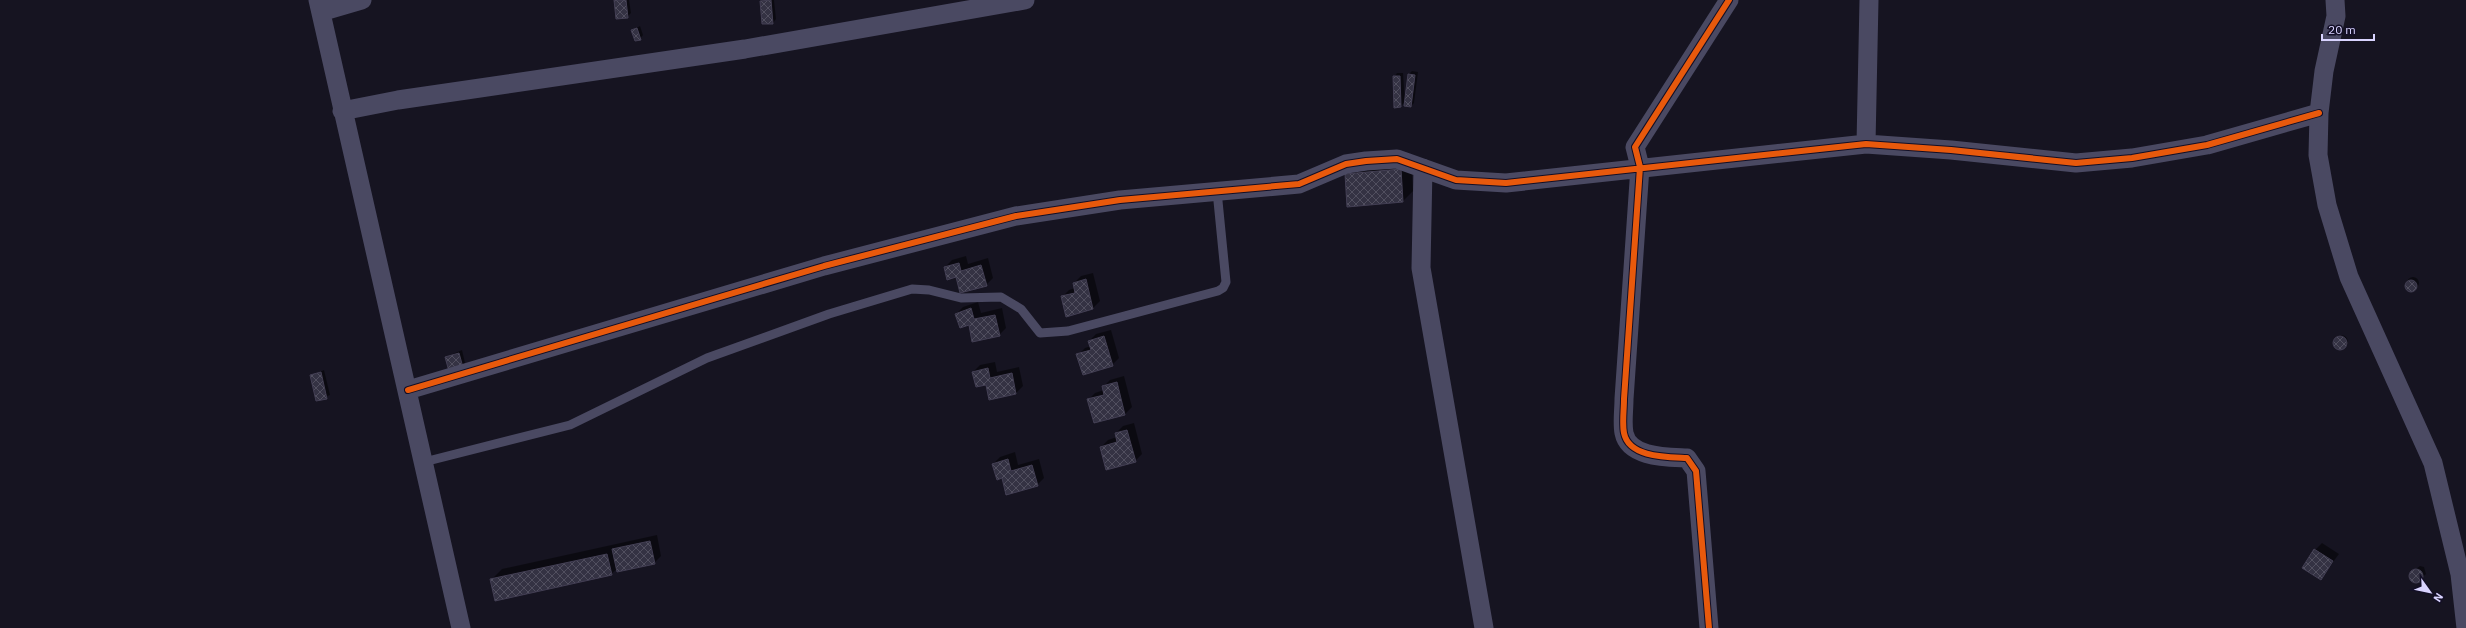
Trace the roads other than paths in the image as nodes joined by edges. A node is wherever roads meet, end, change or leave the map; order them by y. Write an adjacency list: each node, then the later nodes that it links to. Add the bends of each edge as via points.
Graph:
1 (362, 0): 6 (street)
2 (1025, 0): 7 (street, via 861,30 398,100)
3 (1729, 0): 10 (street, via 1635,147)
4 (1869, 0): 9 (street)
5 (2335, 0): 8 (street, via 2336,16 2324,71)
6 (320, 6): 7 (street)
7 (342, 111): 13 (street)
8 (2319, 113): 9 (street, via 2207,145 2132,158 2076,163); 18 (street, via 2318,155 2327,205 2349,277 2432,463 2460,574)
9 (1866, 144): 10 (street)
10 (1640, 167): 11 (street, via 1506,184 1456,180); 17 (street, via 1624,399 1624,434 1632,447 1645,453 1687,458 1696,471)
11 (1423, 168): 12 (street, via 1397,159 1366,161 1346,164 1298,184); 16 (street, via 1421,268)
12 (1217, 191): 13 (street, via 1120,200 1016,216 824,266); 14 (lane, via 1226,282 1218,291 1068,331 1040,333 1021,309 1001,297 961,298 929,290 912,289 829,314 707,358 570,425)
13 (408, 390): 14 (street)
14 (424, 462): 15 (street)
15 (461, 628)
16 (1484, 628)
17 (1709, 628)
18 (2466, 628)

